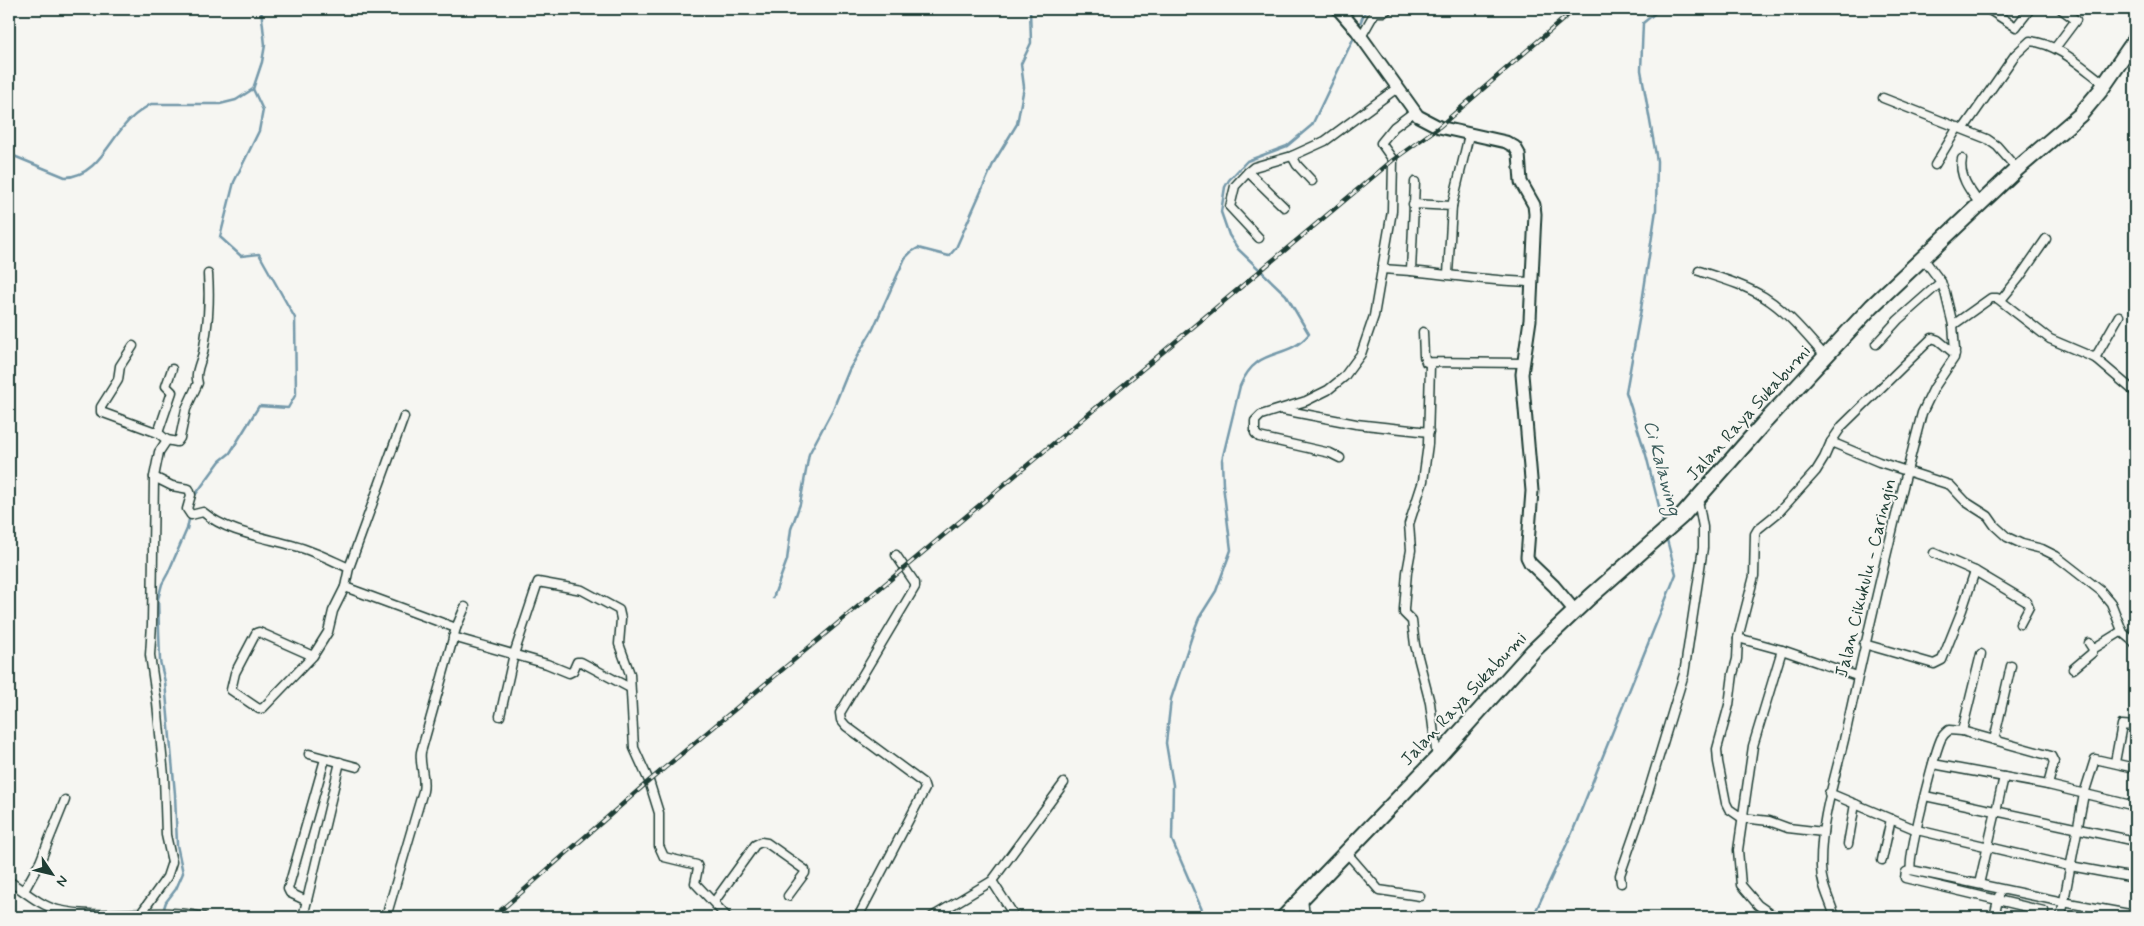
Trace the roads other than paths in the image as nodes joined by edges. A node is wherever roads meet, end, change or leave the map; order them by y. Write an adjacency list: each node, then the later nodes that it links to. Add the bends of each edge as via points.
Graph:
1 (1338, 9): 6 (street)
2 (1388, 9): 6 (street, via 1374,14)
3 (1988, 9): 4 (street, via 2016,27)
4 (2030, 9)
5 (2061, 9): 8 (street, via 2076,20)
6 (1361, 37): 11 (street)
7 (2135, 40): 9 (highway, Jalan Raya Sukabumi)
8 (2055, 48): 10 (street); 14 (street, via 2030,41 2024,46)
9 (2130, 59): 10 (highway, Jalan Raya Sukabumi)
10 (2105, 84): 19 (highway, Jalan Raya Sukabumi, via 2080,115)
11 (1397, 88): 13 (street); 16 (street, via 1334,135)
12 (1883, 98): 14 (street)
13 (1414, 112): 15 (street, via 1439,127); 30 (street, via 1394,127 1381,143 1393,160 1391,221)
14 (1961, 128): 18 (street); 19 (street, via 1992,142)
15 (1469, 135): 25 (street); 35 (street, via 1506,142 1519,152 1521,182 1535,209)
16 (1292, 156): 20 (street, via 1254,167); 21 (street)
17 (1962, 159): 24 (street, via 1964,179)
18 (1935, 165)
19 (2017, 169): 24 (highway, Jalan Raya Sukabumi)
20 (1248, 172): 26 (street); 27 (street, via 1235,186 1230,207)
21 (1312, 181)
22 (1414, 182): 23 (street)
23 (1413, 204): 25 (street); 31 (street)
24 (1980, 204): 29 (highway, Jalan Raya Sukabumi)
25 (1452, 206): 34 (street)
26 (1284, 207)
27 (1259, 238)
28 (2046, 239): 37 (street)
29 (1923, 258): 36 (street); 44 (highway, Jalan Raya Sukabumi)
30 (1382, 269): 31 (street); 50 (street, via 1372,322 1352,369 1316,397)
31 (1411, 271): 34 (street)
32 (1699, 271): 44 (street, via 1763,296 1794,322)
33 (208, 274): 54 (street, via 210,308 196,376 198,383 186,410 180,438 177,442)
34 (1448, 274): 35 (street, via 1492,281)
35 (1532, 282): 46 (street)
36 (1941, 282): 39 (street); 41 (street)
37 (2000, 300): 39 (street, via 1991,298); 45 (street, via 2050,339)
38 (2119, 316): 45 (street)
39 (1953, 325): 43 (street)
40 (1423, 332): 47 (street, via 1424,359)
41 (1876, 344)
42 (133, 346): 53 (street, via 120,366 116,386 100,412)
43 (1955, 354): 55 (street, via 1932,338 1842,426); 57 (street, Jalan Cikukulu - Caringin, via 1925,406)
44 (1825, 356): 59 (highway, Jalan Raya Sukabumi)
45 (2095, 358): 49 (street)
46 (1523, 363): 47 (street); 66 (street, via 1532,491 1527,557)
47 (1430, 364): 52 (street)
48 (172, 369): 53 (street, via 166,386 172,392)
49 (2135, 392)
50 (1281, 410): 52 (street, via 1356,424); 56 (street, via 1258,418 1255,421 1256,435)
51 (404, 417): 62 (street)
52 (1429, 432): 87 (street, via 1423,481 1409,524 1411,550 1406,572 1404,613 1412,621 1414,645 1430,703)
53 (158, 433): 54 (street)
54 (167, 440): 58 (street, via 159,452)
55 (1831, 442): 57 (street); 71 (street, via 1816,471 1779,512 1758,529 1754,542 1754,576)
56 (1340, 458)
57 (1908, 471): 69 (street, via 1950,484 2007,537 2042,549 2066,563 2107,597); 73 (street, Jalan Cikukulu - Caringin)
58 (154, 477): 62 (street, via 172,486 189,489 191,495 187,508 191,515 203,512 218,524 296,546); 130 (street, via 150,656 164,776 165,826 172,862 167,877)
59 (1698, 500): 66 (highway, Jalan Raya Sukabumi); 118 (street, via 1703,548 1684,674 1620,875)
60 (1934, 553): 63 (street)
61 (896, 555): 137 (street, via 916,585 840,717 846,726 924,783 925,789)
62 (349, 568): 64 (street)
63 (1975, 571): 67 (street, via 2027,602 2029,607); 73 (street, via 1940,663 1929,663)
64 (345, 587): 68 (street); 77 (street, via 333,611 328,632)
65 (465, 607): 68 (street)
66 (1575, 611): 87 (highway, Jalan Raya Sukabumi)
67 (2020, 624)
68 (456, 628): 70 (street)
69 (2122, 631): 72 (street); 79 (street, via 2091,646 2091,655)
70 (453, 637): 75 (street); 135 (street, via 421,752 424,791)
71 (1738, 638): 74 (street); 104 (street, via 1729,705 1718,740 1717,756 1726,803)
72 (2135, 643)
73 (1864, 644): 80 (street, Jalan Cikukulu - Caringin)
74 (1782, 650): 80 (street); 104 (street, via 1753,746)
75 (514, 654): 81 (street, via 569,673 577,662 581,662); 81 (street, via 538,582 582,590 621,613 619,644 630,674); 82 (street)
76 (1980, 654): 84 (street)
77 (313, 656): 77 (street, via 261,709 231,690 235,674 256,633)
78 (2011, 666): 85 (street)
79 (2073, 668)
80 (1858, 676): 97 (street, Jalan Cikukulu - Caringin)
81 (630, 688): 128 (street, via 634,710 634,748 649,780 659,813 658,836 662,854 697,866 694,883)
82 (500, 716)
83 (2135, 726): 90 (street, via 2122,725)
84 (1962, 731): 85 (street); 91 (street, via 1944,733)
85 (1994, 740): 96 (street, via 2051,756 2054,762)
86 (309, 754): 88 (street)
87 (1436, 758): 112 (highway, Jalan Raya Sukabumi)
88 (326, 759): 89 (street); 126 (street, via 288,889)
89 (340, 762): 92 (street); 126 (street)
90 (2114, 762): 93 (street); 98 (street, via 2095,758)
91 (1933, 764): 94 (street); 99 (street)
92 (357, 767)
93 (2135, 768)
94 (2004, 777): 96 (street); 103 (street)
95 (1064, 783): 117 (street)
96 (2048, 785): 98 (street)
97 (1829, 793): 101 (street); 108 (street, Jalan Cikukulu - Caringin)
98 (2084, 794): 102 (street); 106 (street)
99 (1925, 796): 103 (street); 107 (street)
100 (65, 800): 122 (street, via 40,862)
101 (1855, 804): 105 (street); 110 (street)
102 (2135, 806)
103 (1996, 812): 106 (street); 111 (street)
104 (1742, 818): 108 (street); 142 (street, via 1738,850 1741,885 1758,905)
105 (1891, 819): 107 (street); 113 (street)
106 (2077, 827): 109 (street); 114 (street)
107 (1917, 830): 111 (street); 115 (street)
108 (1823, 832): 143 (street, Jalan Cikukulu - Caringin, via 1822,880)
109 (2135, 841)
110 (1848, 844)
111 (1988, 847): 114 (street); 120 (street)
112 (1346, 852): 124 (street, via 1379,890); 125 (highway, Jalan Raya Sukabumi)
113 (1882, 860)
114 (2070, 866): 116 (street); 129 (street)
115 (1911, 870): 120 (street); 127 (street, via 1906,872 1905,878)
116 (2135, 878)
117 (992, 881): 138 (street); 139 (street)
118 (1621, 883)
119 (10, 884): 122 (street)
120 (1980, 884): 121 (street)
121 (2001, 889): 127 (street); 129 (street)
122 (24, 891): 131 (street)
123 (788, 896): 128 (street, via 805,870 761,842 755,845)
124 (1420, 896)
125 (1303, 898): 140 (highway, Jalan Raya Sukabumi); 141 (street)
126 (307, 900): 134 (street)
127 (1998, 900): 144 (street); 145 (street, via 2044,911)
128 (714, 902): 136 (street)
129 (2063, 902): 132 (street); 146 (street)
130 (142, 912): 131 (street); 133 (street)
131 (63, 914)
132 (2135, 915)
133 (203, 917)
134 (303, 917)
135 (386, 917)
136 (727, 917)
137 (858, 917)
138 (932, 917)
139 (1015, 917)
140 (1284, 917)
141 (1305, 917)
142 (1775, 917)
143 (1835, 917)
144 (1994, 917)
145 (2042, 917)
146 (2061, 917)

